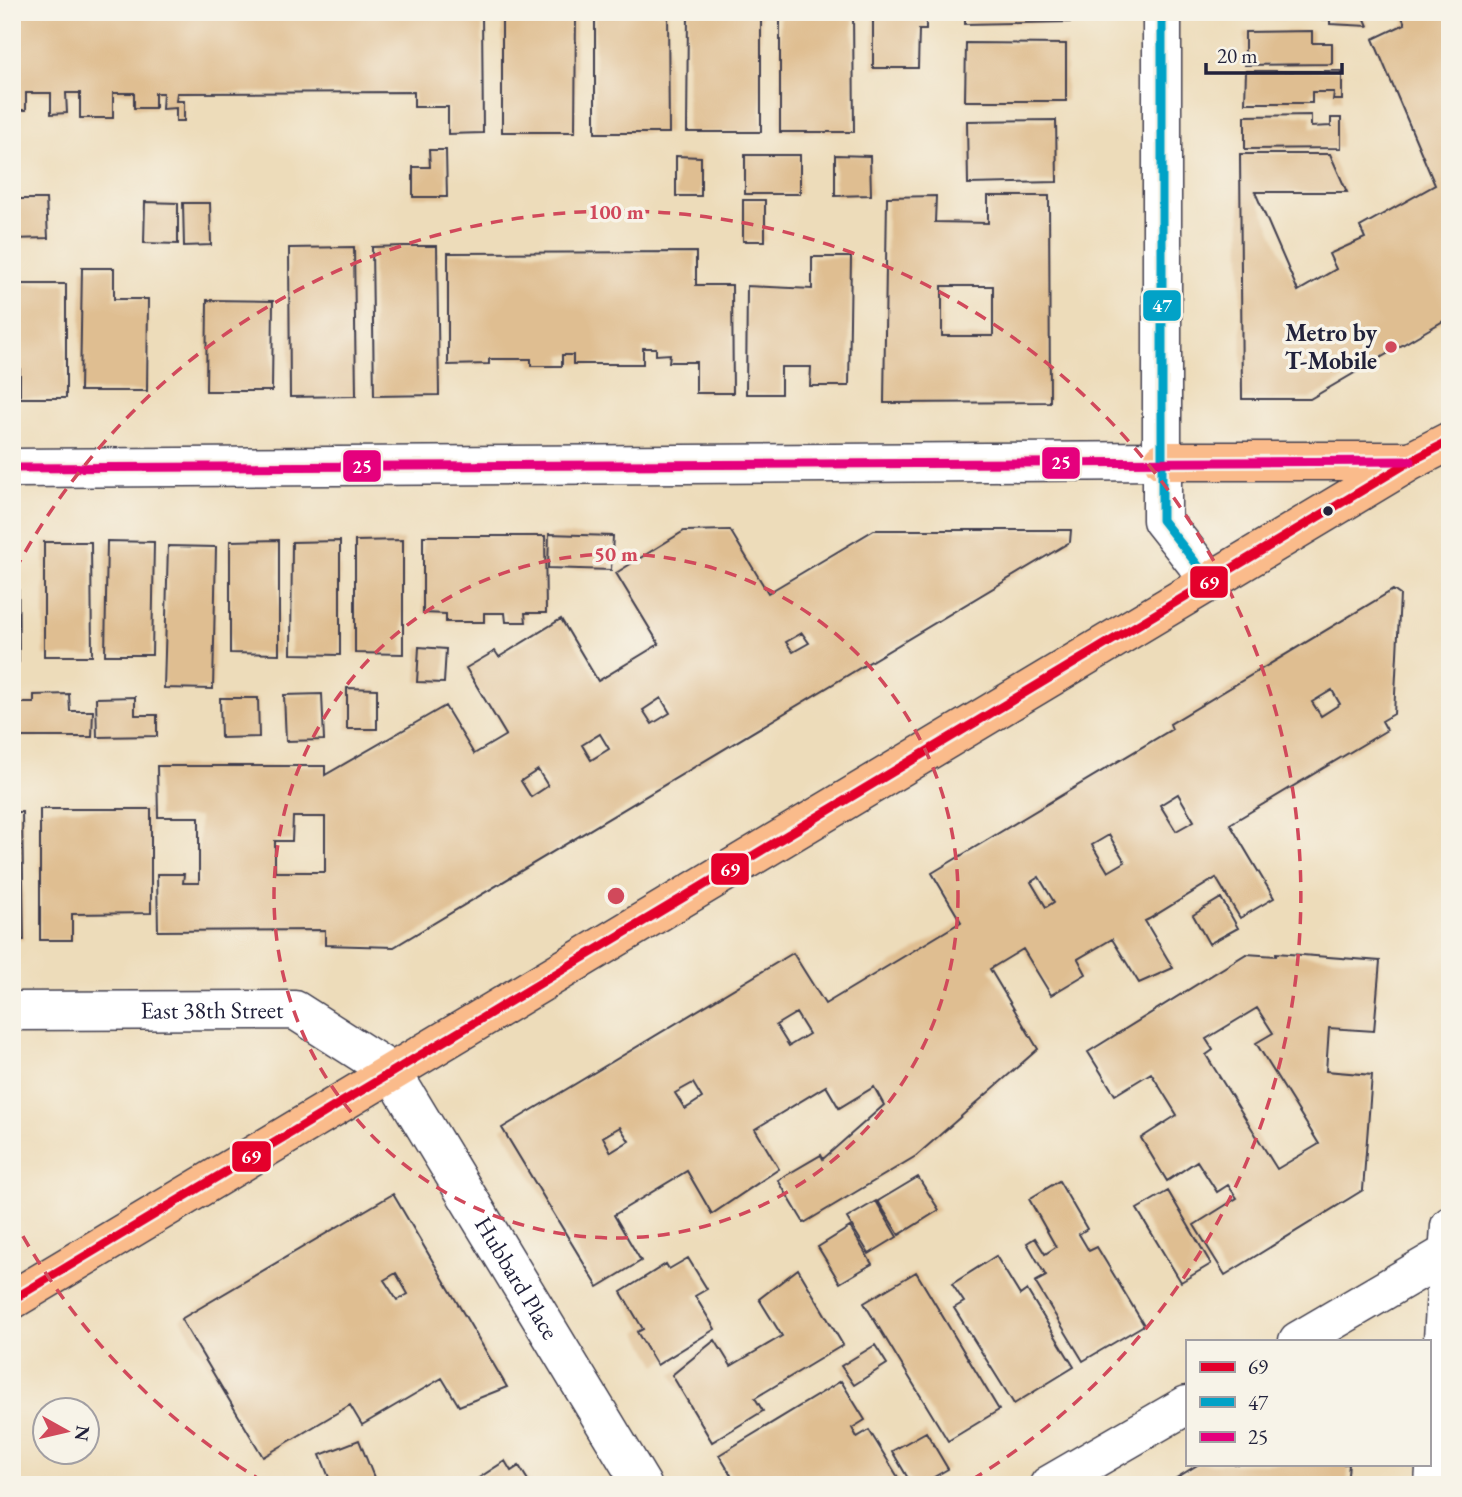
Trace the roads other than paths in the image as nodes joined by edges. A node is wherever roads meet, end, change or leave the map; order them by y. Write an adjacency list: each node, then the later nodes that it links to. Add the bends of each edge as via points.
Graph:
1 (1162, 12): 3 (street)
2 (1450, 441): 4 (main road)
3 (1163, 461): 4 (main road); 5 (street); 6 (street, via 1162,520)
4 (1411, 461): 6 (main road)
5 (12, 468)
6 (1211, 582): 8 (main road)
7 (12, 1011): 8 (street, East 38th Street, via 295,1010)
8 (392, 1072): 10 (main road); 14 (street, Hubbard Place)
9 (1449, 1240): 11 (street); 13 (street)
10 (12, 1300)
11 (1299, 1340)
12 (1186, 1406): 15 (street)
13 (1443, 1423): 16 (street)
14 (642, 1485)
15 (1049, 1485)
16 (1434, 1485)

